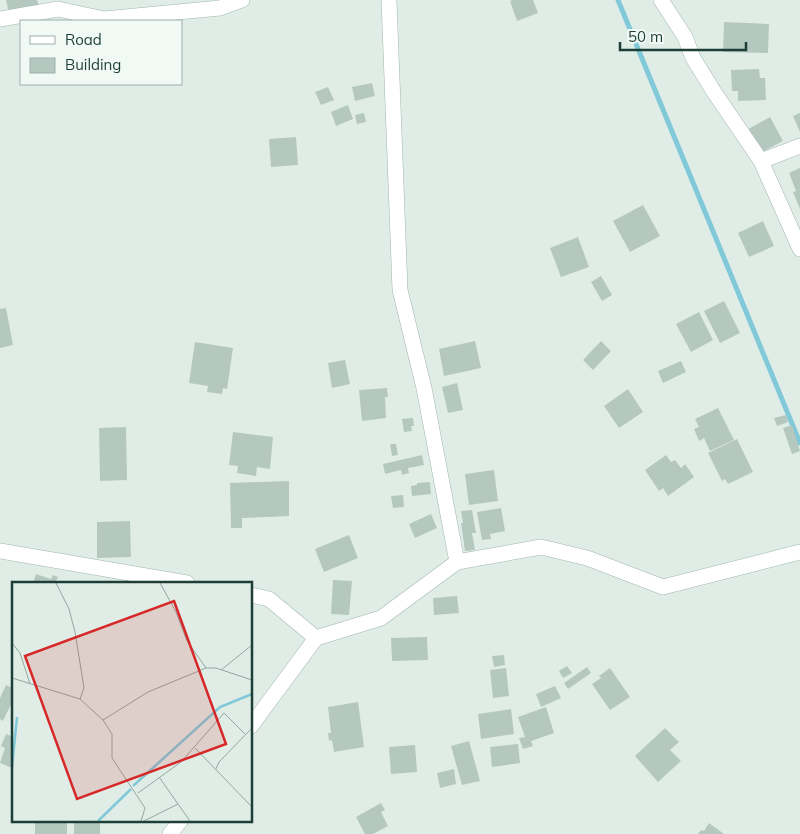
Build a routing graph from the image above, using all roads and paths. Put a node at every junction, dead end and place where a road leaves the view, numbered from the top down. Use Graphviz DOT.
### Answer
graph roads {
  1 [pos="242,0"];
  2 [pos="389,0"];
  3 [pos="661,0"];
  4 [pos="0,19"];
  5 [pos="800,146"];
  6 [pos="761,162"];
  7 [pos="800,249"];
  8 [pos="0,552"];
  9 [pos="800,552"];
  10 [pos="457,562"];
  11 [pos="181,582"];
  12 [pos="252,595"];
  13 [pos="316,638"];
  14 [pos="252,725"];
  15 [pos="179,822"];
  16 [pos="170,834"];
  1 -- 4 [label="street"];
  2 -- 10 [label="street"];
  3 -- 6 [label="street"];
  5 -- 6 [label="street"];
  6 -- 7 [label="street"];
  8 -- 11 [label="street"];
  9 -- 10 [label="street"];
  10 -- 13 [label="street"];
  12 -- 13 [label="street"];
  13 -- 14 [label="street"];
  15 -- 16 [label="street"];
}
